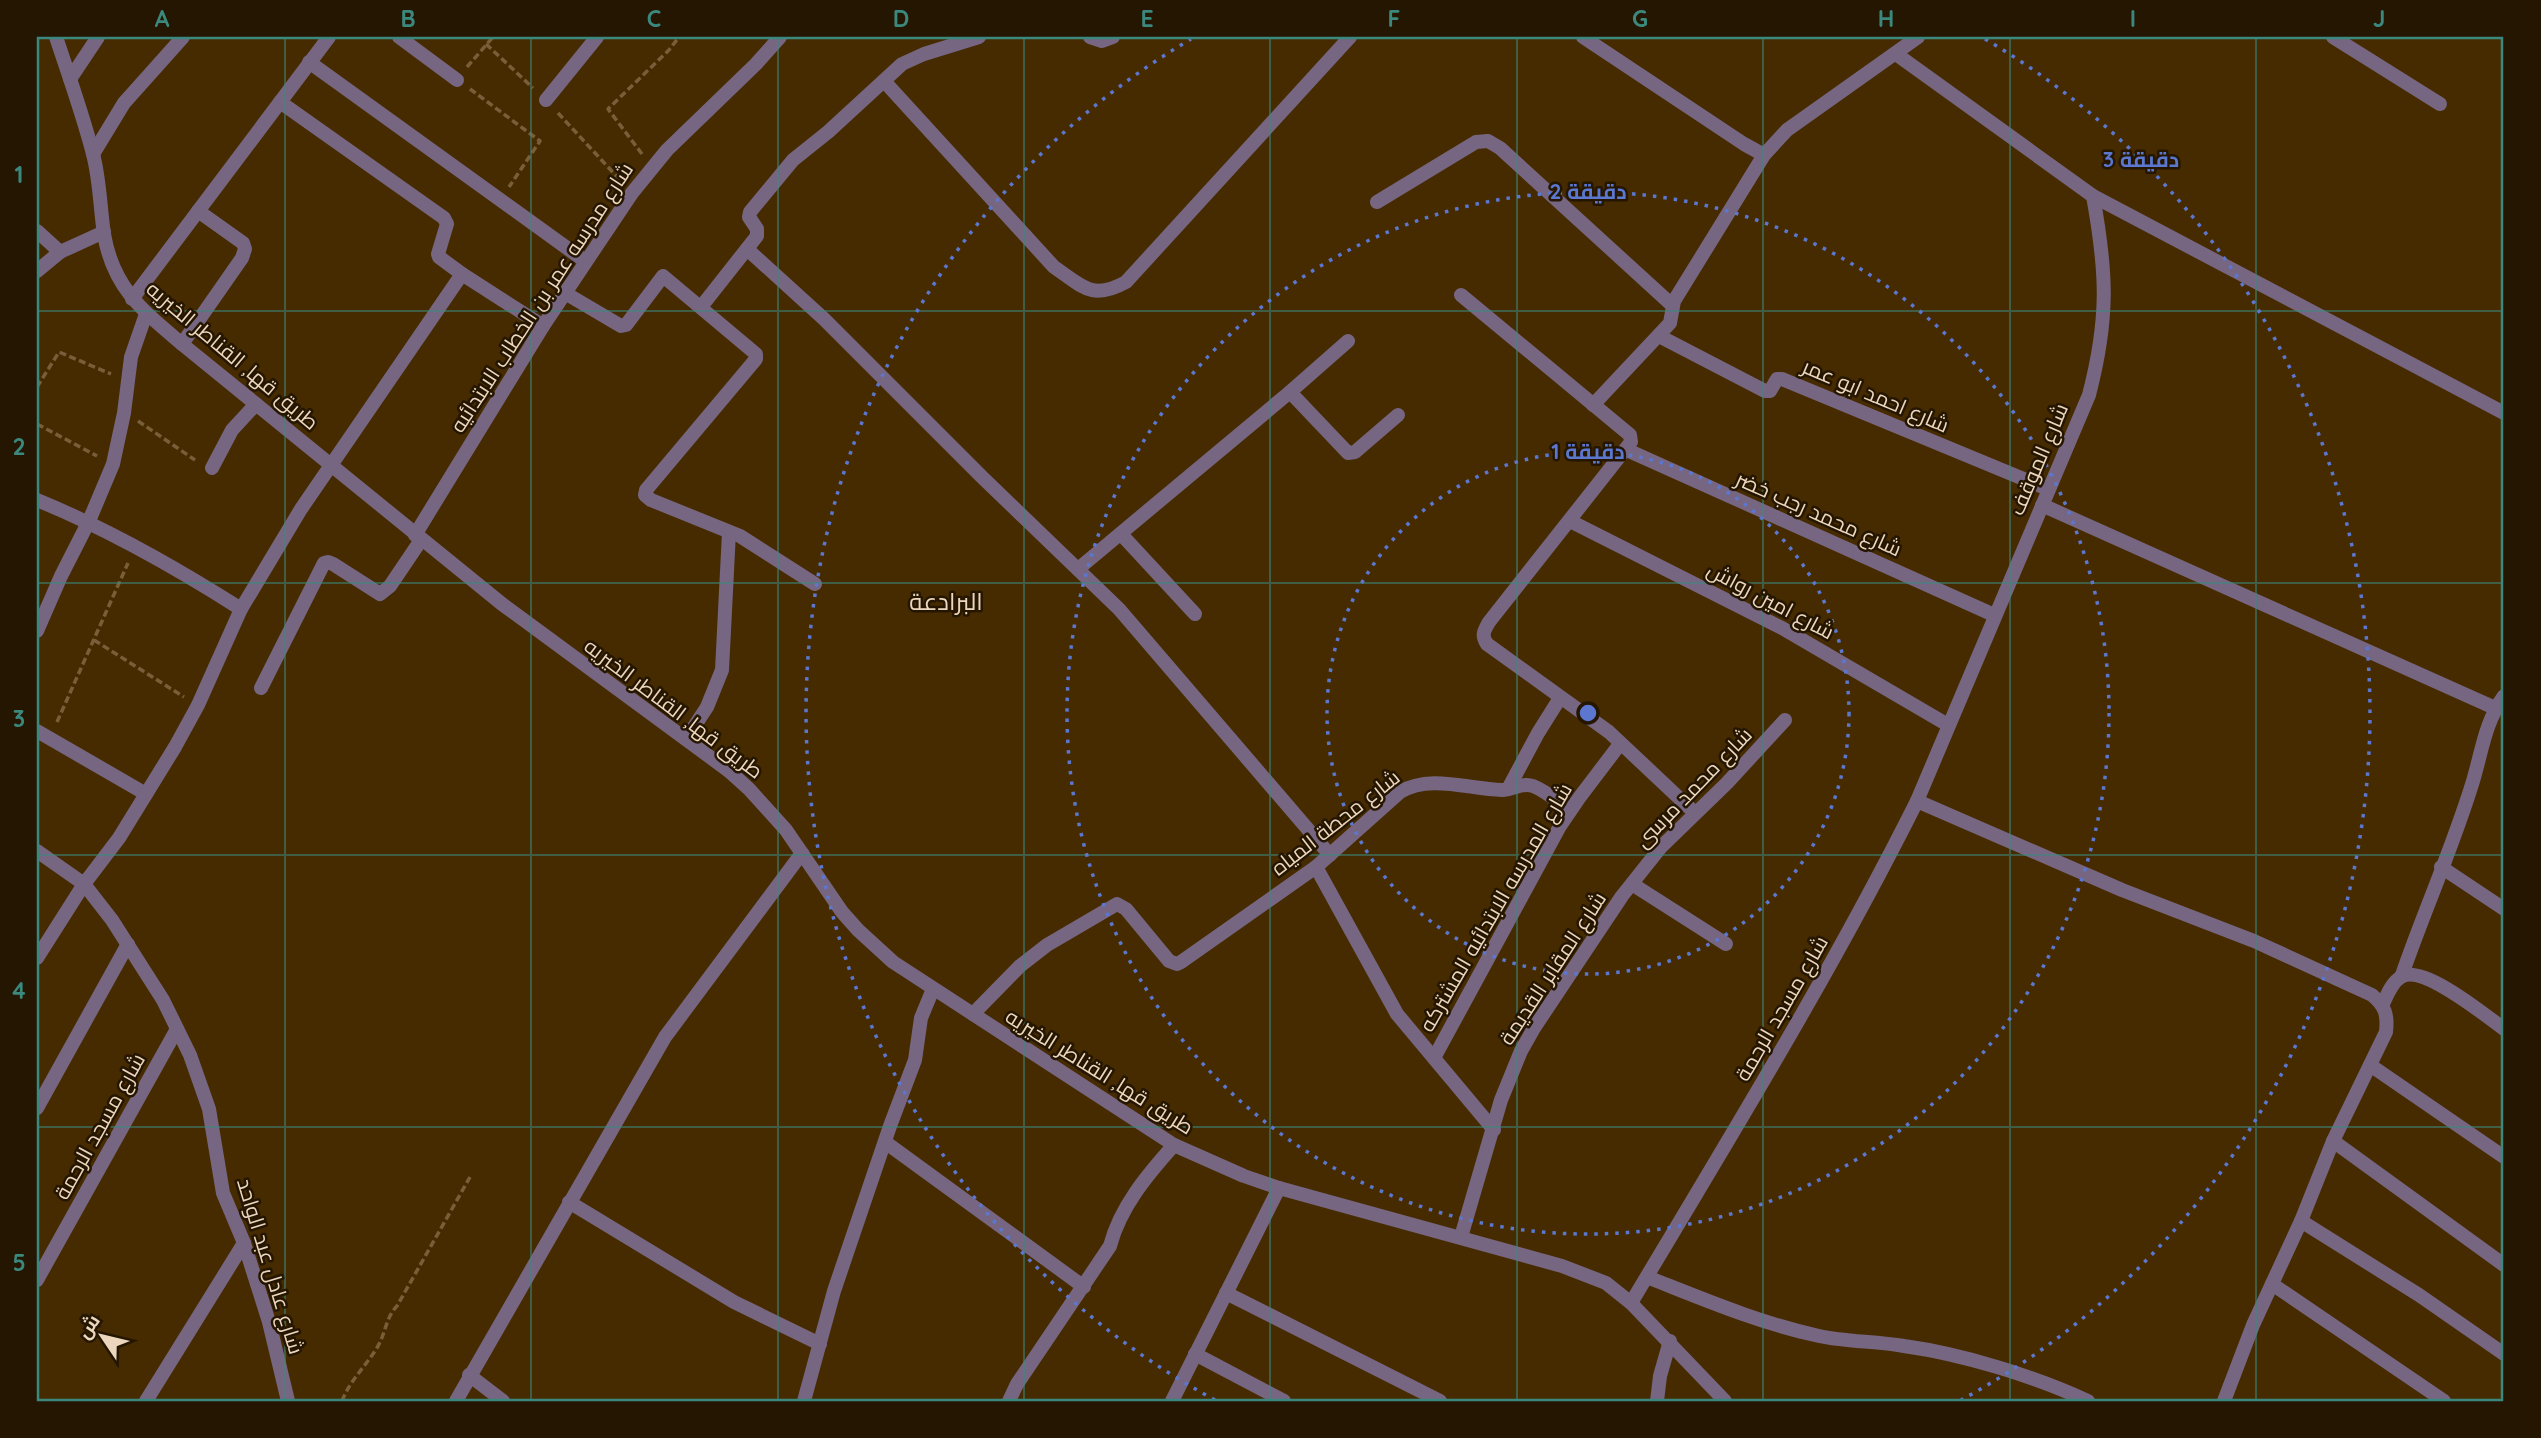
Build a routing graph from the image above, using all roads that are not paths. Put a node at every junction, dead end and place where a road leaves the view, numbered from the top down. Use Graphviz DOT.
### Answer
graph roads {
  1 [pos="56,37"];
  2 [pos="98,37"];
  3 [pos="183,37"];
  4 [pos="329,37"];
  5 [pos="399,37"];
  6 [pos="597,37"];
  7 [pos="779,37"];
  8 [pos="979,37"];
  9 [pos="1090,37"];
  10 [pos="1113,37"];
  11 [pos="1350,37"];
  12 [pos="1584,37"];
  13 [pos="1918,37"];
  14 [pos="2333,37"];
  15 [pos="1896,54"];
  16 [pos="309,62"];
  17 [pos="70,79"];
  18 [pos="457,80"];
  19 [pos="884,81"];
  20 [pos="546,100"];
  21 [pos="280,102"];
  22 [pos="2440,104"];
  23 [pos="93,154"];
  24 [pos="1763,155"];
  25 [pos="2093,196"];
  26 [pos="1377,202"];
  27 [pos="198,211"];
  28 [pos="37,231"];
  29 [pos="104,233"];
  30 [pos="747,249"];
  31 [pos="60,252"];
  32 [pos="585,261"];
  33 [pos="37,271"];
  34 [pos="462,274"];
  35 [pos="565,293"];
  36 [pos="1461,295"];
  37 [pos="132,299"];
  38 [pos="1672,304"];
  39 [pos="701,307"];
  40 [pos="146,314"];
  41 [pos="543,326"];
  42 [pos="1659,336"];
  43 [pos="1348,341"];
  44 [pos="182,344"];
  45 [pos="1290,392"];
  46 [pos="257,404"];
  47 [pos="1593,405"];
  48 [pos="2504,413"];
  49 [pos="1398,415"];
  50 [pos="1627,450"];
  51 [pos="331,465"];
  52 [pos="212,468"];
  53 [pos="2048,489"];
  54 [pos="37,500"];
  55 [pos="2042,505"];
  56 [pos="89,521"];
  57 [pos="1570,521"];
  58 [pos="729,531"];
  59 [pos="1121,534"];
  60 [pos="418,538"];
  61 [pos="1078,569"];
  62 [pos="815,584"];
  63 [pos="241,608"];
  64 [pos="1195,614"];
  65 [pos="1994,615"];
  66 [pos="37,631"];
  67 [pos="261,688"];
  68 [pos="2504,696"];
  69 [pos="1560,698"];
  70 [pos="2495,708"];
  71 [pos="1785,720"];
  72 [pos="1948,725"];
  73 [pos="43,736"];
  74 [pos="686,738"];
  75 [pos="1620,744"];
  76 [pos="1508,789"];
  77 [pos="146,794"];
  78 [pos="1917,801"];
  79 [pos="1570,810"];
  80 [pos="1695,813"];
  81 [pos="37,851"];
  82 [pos="802,853"];
  83 [pos="1330,855"];
  84 [pos="1316,867"];
  85 [pos="2441,867"];
  86 [pos="84,884"];
  87 [pos="1632,884"];
  88 [pos="2504,909"];
  89 [pos="128,944"];
  90 [pos="1726,944"];
  91 [pos="37,958"];
  92 [pos="2402,975"];
  93 [pos="933,989"];
  94 [pos="2383,1004"];
  95 [pos="972,1014"];
  96 [pos="177,1029"];
  97 [pos="2504,1029"];
  98 [pos="1434,1058"];
  99 [pos="2370,1065"];
  100 [pos="37,1108"];
  101 [pos="1494,1130"];
  102 [pos="2333,1141"];
  103 [pos="884,1142"];
  104 [pos="1174,1145"];
  105 [pos="2504,1157"];
  106 [pos="1279,1188"];
  107 [pos="569,1202"];
  108 [pos="2301,1221"];
  109 [pos="1461,1237"];
  110 [pos="244,1243"];
  111 [pos="2504,1265"];
  112 [pos="1647,1277"];
  113 [pos="37,1280"];
  114 [pos="2272,1284"];
  115 [pos="1084,1287"];
  116 [pos="1226,1293"];
  117 [pos="1631,1303"];
  118 [pos="1670,1341"];
  119 [pos="820,1344"];
  120 [pos="1195,1354"];
  121 [pos="2504,1354"];
  122 [pos="469,1376"];
  123 [pos="146,1401"];
  124 [pos="288,1401"];
  125 [pos="456,1401"];
  126 [pos="503,1401"];
  127 [pos="804,1401"];
  128 [pos="1009,1401"];
  129 [pos="1172,1401"];
  130 [pos="1284,1401"];
  131 [pos="1440,1401"];
  132 [pos="1657,1401"];
  133 [pos="1725,1401"];
  134 [pos="2088,1401"];
  135 [pos="2224,1401"];
  136 [pos="2444,1401"];
  1 -- 17 [label="street, طريق قها, القناطر الخيريه"];
  2 -- 17 [label="street"];
  3 -- 23 [label="street"];
  4 -- 16 [label="street"];
  5 -- 18 [label="street"];
  6 -- 20 [label="street"];
  7 -- 32 [label="street, شارع مدرسه عمر بن الخطاب الابتدائيه"];
  8 -- 19 [label="street"];
  9 -- 10 [label="street"];
  11 -- 19 [label="street"];
  12 -- 24 [label="street"];
  13 -- 15 [label="street"];
  14 -- 22 [label="street"];
  15 -- 24 [label="street"];
  15 -- 25 [label="street"];
  16 -- 21 [label="street"];
  16 -- 32 [label="street"];
  17 -- 23 [label="street, طريق قها, القناطر الخيريه"];
  19 -- 30 [label="street"];
  21 -- 27 [label="street"];
  21 -- 34 [label="street"];
  23 -- 29 [label="street, طريق قها, القناطر الخيريه"];
  24 -- 38 [label="street"];
  25 -- 48 [label="street"];
  25 -- 53 [label="street, شارع الموقف"];
  26 -- 38 [label="street"];
  27 -- 37 [label="street"];
  27 -- 44 [label="street"];
  28 -- 31 [label="street"];
  29 -- 31 [label="street"];
  29 -- 37 [label="street, طريق قها, القناطر الخيريه"];
  30 -- 39 [label="street"];
  30 -- 61 [label="street"];
  31 -- 33 [label="street"];
  32 -- 35 [label="street, شارع مدرسه عمر بن الخطاب الابتدائيه"];
  34 -- 41 [label="street"];
  34 -- 51 [label="street"];
  35 -- 39 [label="street"];
  35 -- 41 [label="street, شارع مدرسه عمر بن الخطاب الابتدائيه"];
  36 -- 47 [label="street"];
  37 -- 40 [label="street, طريق قها, القناطر الخيريه"];
  38 -- 42 [label="street"];
  39 -- 58 [label="street"];
  40 -- 44 [label="street, طريق قها, القناطر الخيريه"];
  40 -- 56 [label="street"];
  41 -- 60 [label="street, شارع مدرسه عمر بن الخطاب الابتدائيه"];
  42 -- 47 [label="street"];
  42 -- 53 [label="street, شارع احمد ابو عمر"];
  43 -- 45 [label="street"];
  44 -- 46 [label="street, طريق قها, القناطر الخيريه"];
  45 -- 49 [label="street"];
  45 -- 59 [label="street"];
  46 -- 51 [label="street, طريق قها, القناطر الخيريه"];
  46 -- 52 [label="street"];
  47 -- 50 [label="street"];
  50 -- 57 [label="street"];
  50 -- 65 [label="street, شارع محمد رجب خضر"];
  51 -- 60 [label="street, طريق قها, القناطر الخيريه"];
  51 -- 63 [label="street"];
  53 -- 55 [label="street, شارع الموقف"];
  54 -- 56 [label="street"];
  55 -- 65 [label="street, شارع الموقف"];
  55 -- 70 [label="street"];
  56 -- 63 [label="street"];
  56 -- 66 [label="street"];
  57 -- 69 [label="street"];
  57 -- 72 [label="street, شارع امين رواش"];
  58 -- 62 [label="street"];
  58 -- 74 [label="street"];
  59 -- 61 [label="street"];
  59 -- 64 [label="street"];
  60 -- 67 [label="street, شارع مدرسه عمر بن الخطاب الابتدائيه"];
  60 -- 74 [label="street, طريق قها, القناطر الخيريه"];
  61 -- 83 [label="street"];
  63 -- 77 [label="street"];
  65 -- 72 [label="street, شارع الموقف"];
  68 -- 70 [label="street"];
  69 -- 75 [label="street"];
  69 -- 76 [label="street"];
  70 -- 85 [label="street"];
  71 -- 80 [label="street, شارع محمد مرسى"];
  72 -- 78 [label="street, شارع مسجد الرحمة"];
  73 -- 77 [label="street"];
  74 -- 82 [label="street, طريق قها, القناطر الخيريه"];
  75 -- 79 [label="street, شارع المدرسه الابتدائيه المشتركه"];
  75 -- 80 [label="street"];
  76 -- 79 [label="street, شارع محطة المياه"];
  76 -- 83 [label="street, شارع محطة المياه"];
  77 -- 86 [label="street"];
  78 -- 94 [label="street"];
  78 -- 112 [label="street, شارع مسجد الرحمة"];
  79 -- 98 [label="street, شارع المدرسه الابتدائيه المشتركه"];
  80 -- 87 [label="street, شارع محمد مرسى"];
  81 -- 86 [label="street, شارع عادل عبد الواحد"];
  82 -- 93 [label="street, طريق قها, القناطر الخيريه"];
  82 -- 107 [label="street"];
  83 -- 84 [label="street, شارع محطة المياه"];
  84 -- 95 [label="street, شارع محطة المياه"];
  84 -- 98 [label="street"];
  85 -- 88 [label="street"];
  85 -- 92 [label="street"];
  86 -- 89 [label="street, شارع عادل عبد الواحد"];
  86 -- 91 [label="street"];
  87 -- 90 [label="street"];
  87 -- 101 [label="street, شارع المقابر القديمة"];
  89 -- 96 [label="street, شارع عادل عبد الواحد"];
  89 -- 100 [label="street"];
  92 -- 94 [label="street"];
  92 -- 97 [label="street"];
  93 -- 95 [label="street, طريق قها, القناطر الخيريه"];
  93 -- 103 [label="street"];
  94 -- 99 [label="street"];
  95 -- 104 [label="street, طريق قها, القناطر الخيريه"];
  96 -- 110 [label="street, شارع عادل عبد الواحد"];
  96 -- 113 [label="street, شارع مسجد الرحمة"];
  98 -- 101 [label="street"];
  99 -- 102 [label="street"];
  99 -- 105 [label="street"];
  101 -- 109 [label="street, شارع المقابر القديمة"];
  102 -- 108 [label="street"];
  102 -- 111 [label="street"];
  103 -- 115 [label="street"];
  103 -- 119 [label="street"];
  104 -- 106 [label="street, طريق قها, القناطر الخيريه"];
  104 -- 115 [label="street"];
  106 -- 109 [label="street, طريق قها, القناطر الخيريه"];
  106 -- 116 [label="street"];
  107 -- 119 [label="street"];
  107 -- 122 [label="street"];
  108 -- 114 [label="street"];
  108 -- 121 [label="street"];
  109 -- 117 [label="street, طريق قها, القناطر الخيريه"];
  110 -- 123 [label="street"];
  110 -- 124 [label="street, شارع عادل عبد الواحد"];
  112 -- 117 [label="street, شارع مسجد الرحمة"];
  112 -- 134 [label="street"];
  114 -- 135 [label="street"];
  114 -- 136 [label="street"];
  115 -- 128 [label="street"];
  116 -- 120 [label="street"];
  116 -- 131 [label="street"];
  117 -- 118 [label="street, طريق قها, القناطر الخيريه"];
  118 -- 132 [label="street"];
  118 -- 133 [label="street, طريق قها, القناطر الخيريه"];
  119 -- 127 [label="street"];
  120 -- 129 [label="street"];
  120 -- 130 [label="street"];
  122 -- 125 [label="street"];
  122 -- 126 [label="street"];
}
